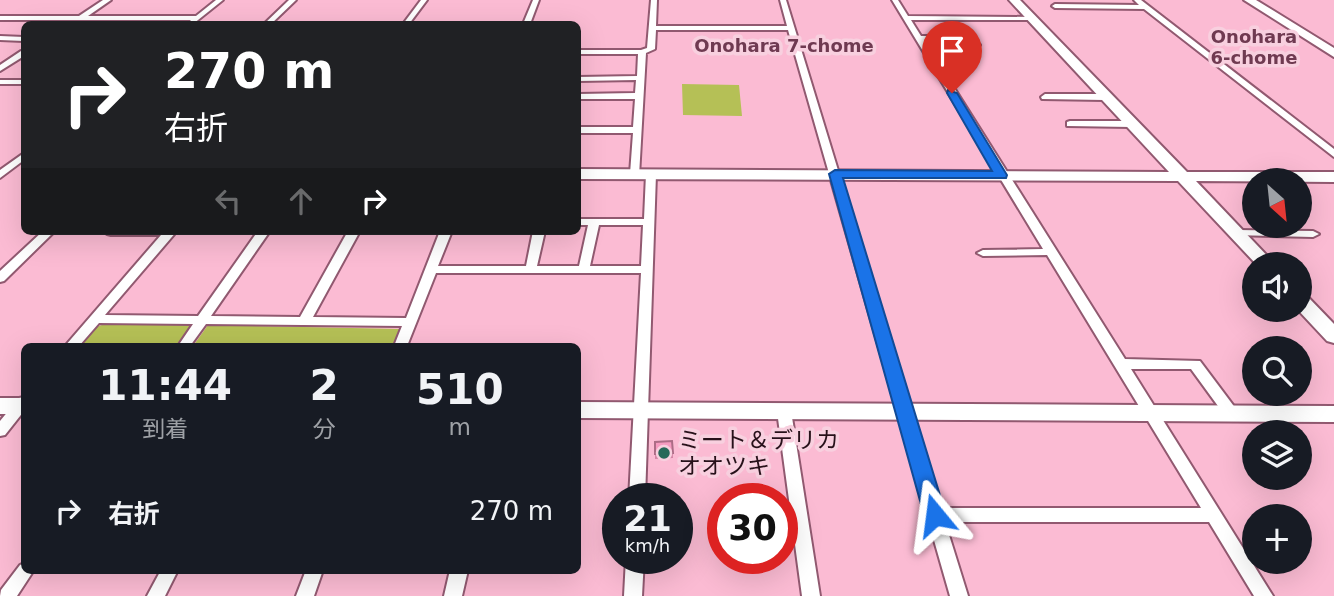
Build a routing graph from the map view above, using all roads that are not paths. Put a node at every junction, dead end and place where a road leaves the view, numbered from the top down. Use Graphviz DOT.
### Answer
graph roads {
  1 [pos="108,0"];
  2 [pos="220,0"];
  3 [pos="293,0"];
  4 [pos="424,0"];
  5 [pos="536,0"];
  6 [pos="654,0"];
  7 [pos="783,0"];
  8 [pos="895,0"];
  9 [pos="1014,0"];
  10 [pos="1137,0"];
  11 [pos="1249,0"];
  12 [pos="1055,6"];
  13 [pos="1145,7"];
  14 [pos="0,18"];
  15 [pos="16,18"];
  16 [pos="80,18"];
  17 [pos="197,18"];
  18 [pos="906,18"];
  19 [pos="1031,18"];
  20 [pos="75,21"];
  21 [pos="194,21"];
  22 [pos="271,21"];
  23 [pos="409,21"];
  24 [pos="527,21"];
  25 [pos="0,27"];
  26 [pos="652,28"];
  27 [pos="791,28"];
  28 [pos="0,38"];
  29 [pos="21,38"];
  30 [pos="918,38"];
  31 [pos="976,45"];
  32 [pos="0,46"];
  33 [pos="21,46"];
  34 [pos="581,51"];
  35 [pos="642,51"];
  36 [pos="1334,53"];
  37 [pos="21,55"];
  38 [pos="0,69"];
  39 [pos="639,78"];
  40 [pos="581,79"];
  41 [pos="0,82"];
  42 [pos="21,82"];
  43 [pos="581,96"];
  44 [pos="638,96"];
  45 [pos="1045,97"];
  46 [pos="1104,97"];
  47 [pos="1070,124"];
  48 [pos="1131,124"];
  49 [pos="581,130"];
  50 [pos="636,130"];
  51 [pos="1334,154"];
  52 [pos="21,158"];
  53 [pos="21,172"];
  54 [pos="1,173"];
  55 [pos="581,174"];
  56 [pos="643,174"];
  57 [pos="835,174"];
  58 [pos="1001,175"];
  59 [pos="1182,176"];
  60 [pos="1334,177"];
  61 [pos="581,222"];
  62 [pos="594,222"];
  63 [pos="649,222"];
  64 [pos="1237,233"];
  65 [pos="1314,234"];
  66 [pos="45,235"];
  67 [pos="167,235"];
  68 [pos="261,235"];
  69 [pos="352,235"];
  70 [pos="445,235"];
  71 [pos="537,235"];
  72 [pos="1049,252"];
  73 [pos="1255,252"];
  74 [pos="983,253"];
  75 [pos="432,269"];
  76 [pos="531,269"];
  77 [pos="584,269"];
  78 [pos="647,270"];
  79 [pos="0,278"];
  80 [pos="1312,313"];
  81 [pos="95,319"];
  82 [pos="203,319"];
  83 [pos="305,320"];
  84 [pos="411,322"];
  85 [pos="1334,336"];
  86 [pos="75,343"];
  87 [pos="186,343"];
  88 [pos="402,343"];
  89 [pos="1121,364"];
  90 [pos="18,405"];
  91 [pos="581,410"];
  92 [pos="642,410"];
  93 [pos="784,411"];
  94 [pos="904,411"];
  95 [pos="1152,413"];
  96 [pos="1231,413"];
  97 [pos="1334,414"];
  98 [pos="0,431"];
  99 [pos="639,483"];
  100 [pos="935,515"];
  101 [pos="1214,515"];
  102 [pos="23,574"];
  103 [pos="168,574"];
  104 [pos="313,574"];
  105 [pos="458,574"];
  106 [pos="634,574"];
  107 [pos="7,596"];
  108 [pos="156,596"];
  109 [pos="305,596"];
  110 [pos="453,596"];
  111 [pos="633,596"];
  112 [pos="811,596"];
  113 [pos="959,596"];
  114 [pos="1264,596"];
  1 -- 16 [label="street"];
  2 -- 17 [label="street"];
  3 -- 22 [label="street"];
  4 -- 23 [label="street"];
  5 -- 24 [label="street"];
  6 -- 26 [label="street"];
  7 -- 27 [label="street"];
  8 -- 18 [label="street"];
  9 -- 19 [label="street"];
  10 -- 13 [label="street"];
  11 -- 36 [label="street"];
  12 -- 13 [label="street"];
  13 -- 51 [label="street"];
  14 -- 15 [label="street"];
  15 -- 16 [label="street"];
  15 -- 25 [label="street"];
  16 -- 17 [label="street"];
  16 -- 20 [label="street"];
  17 -- 21 [label="street"];
  18 -- 19 [label="street"];
  18 -- 30 [label="street"];
  19 -- 46 [label="street"];
  26 -- 27 [label="street"];
  26 -- 35 [label="street"];
  27 -- 57 [label="street"];
  28 -- 29 [label="street"];
  30 -- 31 [label="street"];
  30 -- 58 [label="street"];
  32 -- 33 [label="street"];
  34 -- 35 [label="street"];
  35 -- 39 [label="street"];
  37 -- 38 [label="street"];
  39 -- 40 [label="street"];
  39 -- 44 [label="street"];
  41 -- 42 [label="street"];
  43 -- 44 [label="street"];
  44 -- 50 [label="street"];
  45 -- 46 [label="street"];
  46 -- 48 [label="street"];
  47 -- 48 [label="street"];
  48 -- 59 [label="street"];
  49 -- 50 [label="street"];
  50 -- 56 [label="street"];
  52 -- 54 [label="street"];
  53 -- 54 [label="street"];
  55 -- 56 [label="street"];
  56 -- 57 [label="street"];
  56 -- 63 [label="street"];
  57 -- 58 [label="street"];
  57 -- 94 [label="street"];
  58 -- 59 [label="street"];
  58 -- 72 [label="street"];
  59 -- 60 [label="street"];
  59 -- 64 [label="street"];
  61 -- 62 [label="street"];
  62 -- 63 [label="street"];
  62 -- 77 [label="street"];
  63 -- 78 [label="street"];
  64 -- 65 [label="street"];
  64 -- 73 [label="street"];
  66 -- 79 [label="street"];
  67 -- 81 [label="street"];
  68 -- 82 [label="street"];
  69 -- 83 [label="street"];
  70 -- 75 [label="street"];
  71 -- 76 [label="street"];
  72 -- 74 [label="street"];
  72 -- 89 [label="street"];
  75 -- 76 [label="street"];
  75 -- 84 [label="street"];
  76 -- 77 [label="street"];
  77 -- 78 [label="street"];
  78 -- 92 [label="street"];
  80 -- 85 [label="street"];
  81 -- 82 [label="street"];
  81 -- 86 [label="street"];
  82 -- 83 [label="street"];
  82 -- 87 [label="street"];
  83 -- 84 [label="street"];
  84 -- 88 [label="street"];
  89 -- 95 [label="street"];
  89 -- 96 [label="street"];
  90 -- 98 [label="street"];
  91 -- 92 [label="street"];
  92 -- 93 [label="street"];
  92 -- 99 [label="street"];
  93 -- 94 [label="street"];
  93 -- 112 [label="street"];
  94 -- 95 [label="street"];
  94 -- 100 [label="street"];
  95 -- 96 [label="street"];
  95 -- 101 [label="street"];
  96 -- 97 [label="street"];
  100 -- 101 [label="street"];
  100 -- 113 [label="street"];
  101 -- 114 [label="street"];
  102 -- 107 [label="street"];
  103 -- 108 [label="street"];
  104 -- 109 [label="street"];
  105 -- 110 [label="street"];
  106 -- 111 [label="street"];
}
